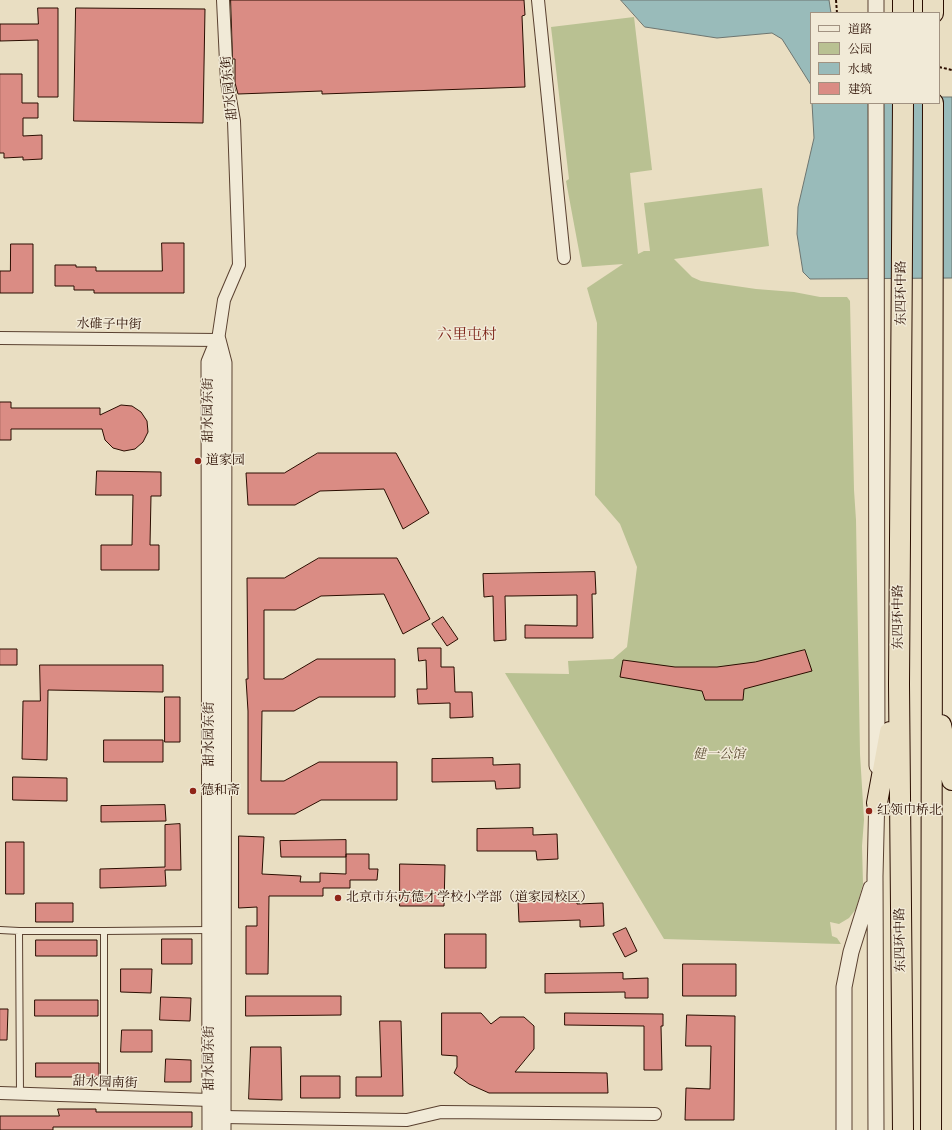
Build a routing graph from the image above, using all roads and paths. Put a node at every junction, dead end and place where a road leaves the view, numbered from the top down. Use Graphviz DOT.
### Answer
graph roads {
  1 [pos="222,0"];
  2 [pos="538,0"];
  3 [pos="836,0"];
  4 [pos="876,0"];
  5 [pos="903,0"];
  6 [pos="933,0"];
  7 [pos="837,12"];
  8 [pos="876,12"];
  9 [pos="903,12"];
  10 [pos="933,12"];
  11 [pos="940,67"];
  12 [pos="952,70"];
  13 [pos="876,104"];
  14 [pos="903,104"];
  15 [pos="933,104"];
  16 [pos="564,258"];
  17 [pos="0,338"];
  18 [pos="218,340"];
  19 [pos="932,683"];
  20 [pos="899,684"];
  21 [pos="952,780"];
  22 [pos="878,802"];
  23 [pos="875,876"];
  24 [pos="0,930"];
  25 [pos="210,930"];
  26 [pos="18,931"];
  27 [pos="104,931"];
  28 [pos="0,1093"];
  29 [pos="20,1094"];
  30 [pos="104,1097"];
  31 [pos="210,1100"];
  32 [pos="655,1114"];
  33 [pos="223,1123"];
  34 [pos="210,1130"];
  35 [pos="844,1130"];
  36 [pos="876,1130"];
  37 [pos="903,1130"];
  38 [pos="931,1130"];
  1 -- 18 [label="street, 甜水园东街"];
  2 -- 16 [label="street"];
  3 -- 7 [label="path"];
  4 -- 8 [label="street"];
  5 -- 9 [label="highway"];
  6 -- 10 [label="highway"];
  11 -- 12 [label="path"];
  13 -- 22 [label="street, 东四环中路"];
  14 -- 20 [label="highway, 东四环中路"];
  15 -- 19 [label="highway"];
  17 -- 18 [label="street, 水碓子中街"];
  18 -- 25 [label="street, 甜水园东街"];
  18 -- 33 [label="street, 甜水园东街"];
  19 -- 21 [label="highway"];
  19 -- 38 [label="highway"];
  20 -- 22 [label="highway"];
  20 -- 37 [label="highway, 东四环中路"];
  22 -- 23 [label="street, 东四环中路"];
  23 -- 35 [label="street"];
  23 -- 36 [label="street, 东四环中路"];
  24 -- 26 [label="lane"];
  25 -- 27 [label="lane"];
  25 -- 31 [label="street, 甜水园东街"];
  26 -- 27 [label="lane"];
  26 -- 29 [label="lane"];
  27 -- 30 [label="lane"];
  28 -- 29 [label="street, 甜水园南街"];
  29 -- 30 [label="street, 甜水园南街"];
  30 -- 31 [label="street, 甜水园南街"];
  31 -- 34 [label="street, 甜水园东街"];
  32 -- 33 [label="street"];
}
